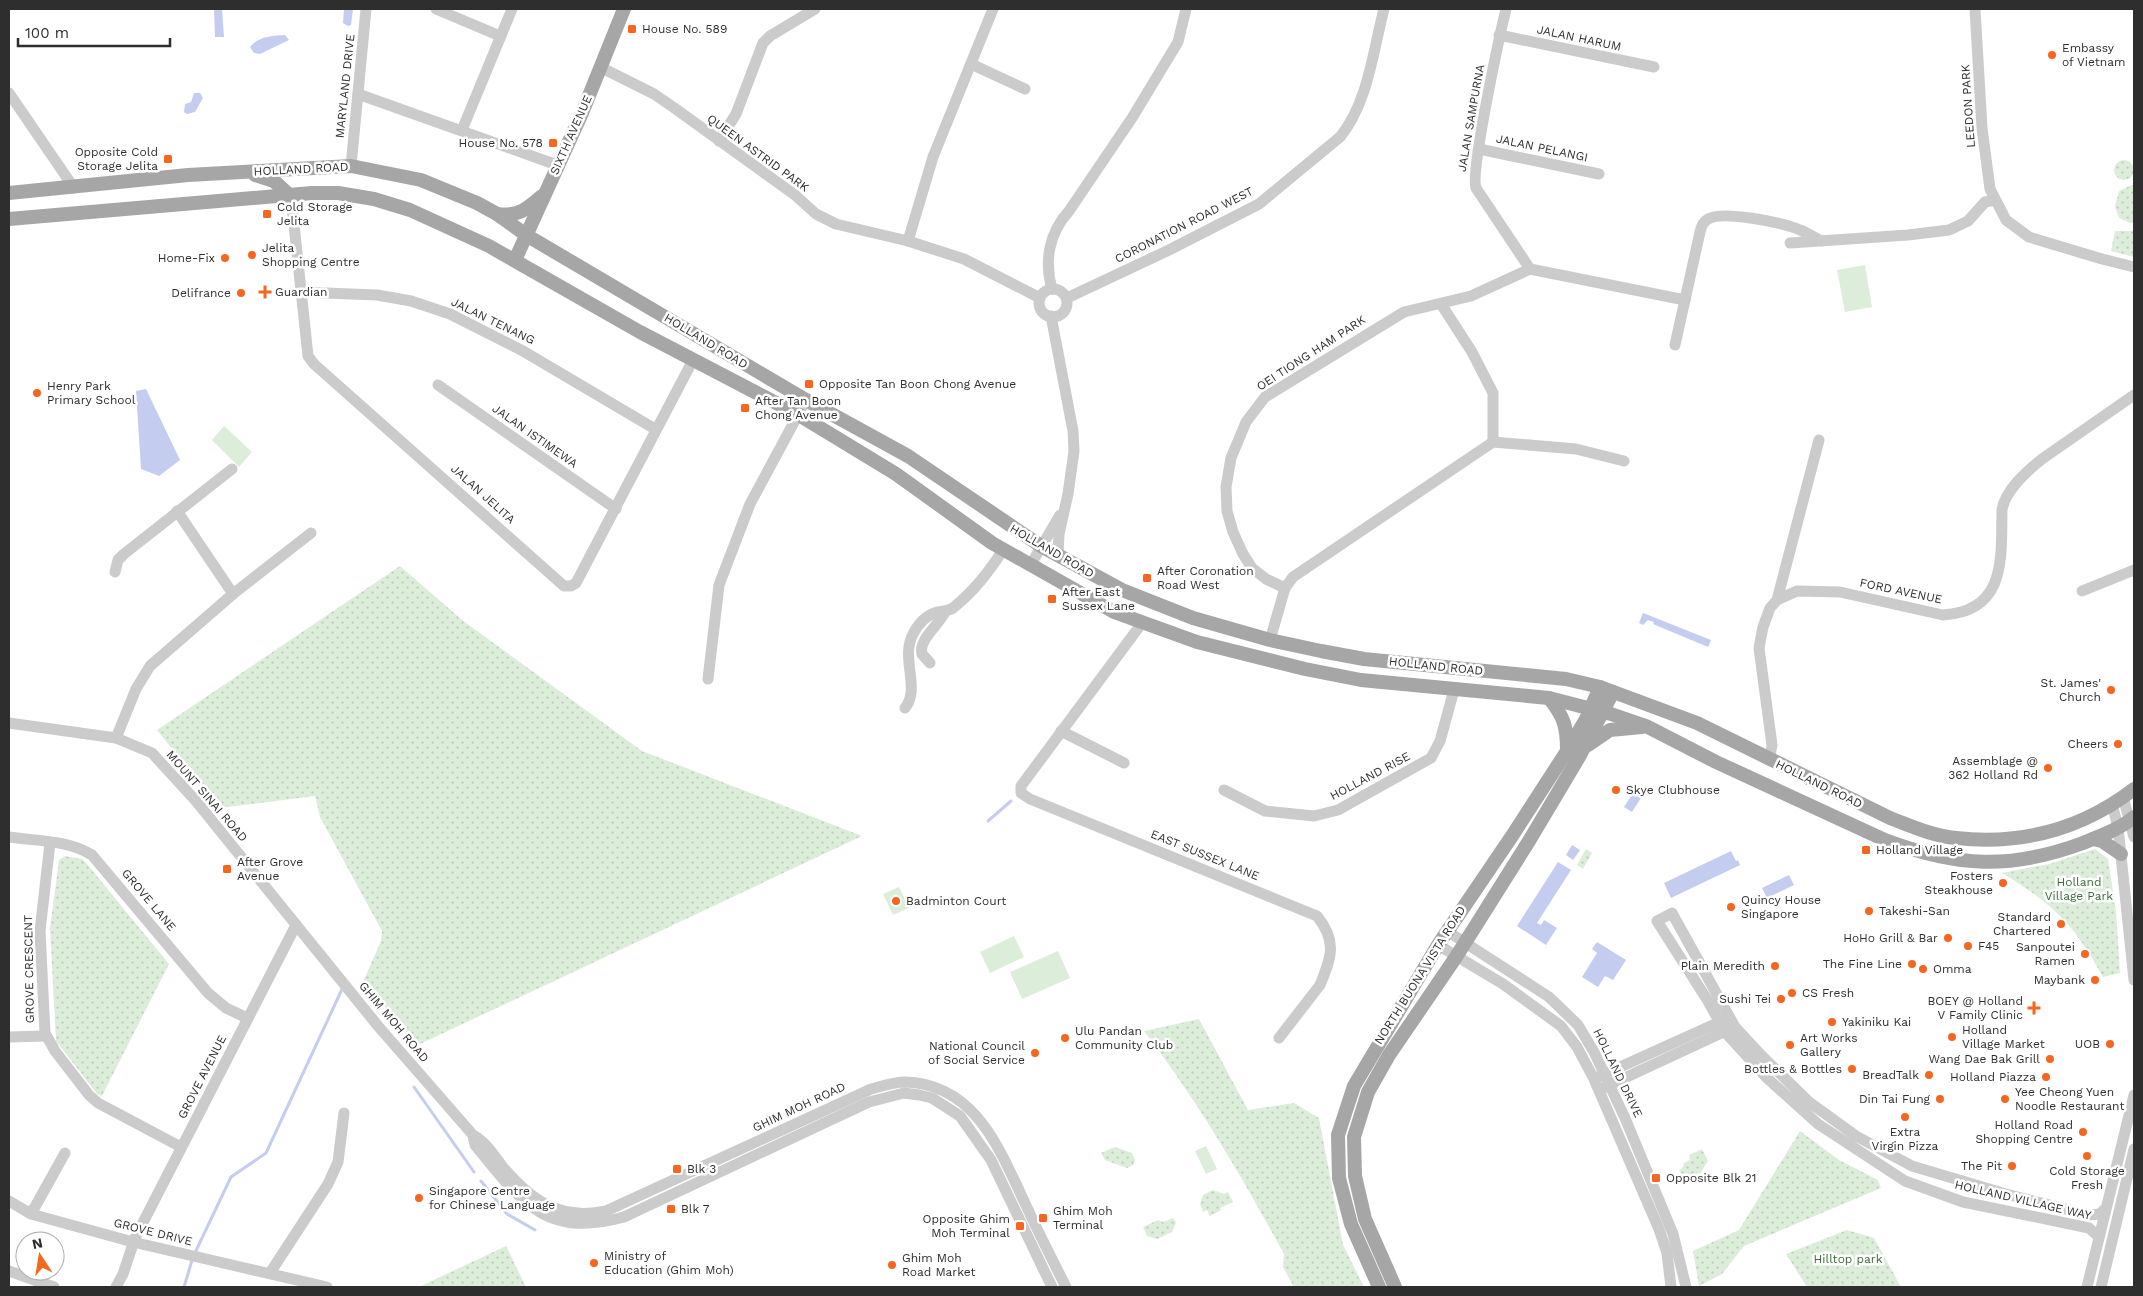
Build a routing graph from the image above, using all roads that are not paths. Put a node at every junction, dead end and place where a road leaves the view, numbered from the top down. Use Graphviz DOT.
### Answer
graph roads {
  1 [pos="366,9"];
  2 [pos="436,9"];
  3 [pos="512,9"];
  4 [pos="624,9"];
  5 [pos="815,9"];
  6 [pos="994,9"];
  7 [pos="1186,9"];
  8 [pos="1384,9"];
  9 [pos="1506,9"];
  10 [pos="1975,9"];
  11 [pos="1499,35"];
  12 [pos="500,36"];
  13 [pos="972,64"];
  14 [pos="600,67"];
  15 [pos="1654,67"];
  16 [pos="1025,89"];
  17 [pos="9,93"];
  18 [pos="358,94"];
  19 [pos="462,130"];
  20 [pos="719,141"];
  21 [pos="1479,149"];
  22 [pos="557,165"];
  23 [pos="351,166"];
  24 [pos="244,172"];
  25 [pos="1599,174"];
  26 [pos="74,188"];
  27 [pos="547,192"];
  28 [pos="9,193"];
  29 [pos="288,194"];
  30 [pos="1995,200"];
  31 [pos="496,214"];
  32 [pos="15,218"];
  33 [pos="526,235"];
  34 [pos="908,241"];
  35 [pos="1822,241"];
  36 [pos="1790,244"];
  37 [pos="515,260"];
  38 [pos="2134,267"];
  39 [pos="1530,269"];
  40 [pos="1052,289"];
  41 [pos="300,292"];
  42 [pos="1040,298"];
  43 [pos="1067,298"];
  44 [pos="1684,300"];
  45 [pos="1441,304"];
  46 [pos="1051,316"];
  47 [pos="1675,345"];
  48 [pos="693,360"];
  49 [pos="438,385"];
  50 [pos="2134,395"];
  51 [pos="806,400"];
  52 [pos="799,415"];
  53 [pos="656,429"];
  54 [pos="1819,440"];
  55 [pos="1493,442"];
  56 [pos="1624,461"];
  57 [pos="232,469"];
  58 [pos="616,509"];
  59 [pos="1064,510"];
  60 [pos="177,511"];
  61 [pos="311,533"];
  62 [pos="1041,546"];
  63 [pos="1003,550"];
  64 [pos="1058,555"];
  65 [pos="1030,566"];
  66 [pos="2134,570"];
  67 [pos="115,572"];
  68 [pos="1285,588"];
  69 [pos="2082,591"];
  70 [pos="233,594"];
  71 [pos="1777,600"];
  72 [pos="945,612"];
  73 [pos="1142,623"];
  74 [pos="1270,640"];
  75 [pos="930,663"];
  76 [pos="708,679"];
  77 [pos="1607,689"];
  78 [pos="1454,690"];
  79 [pos="1549,698"];
  80 [pos="905,708"];
  81 [pos="1597,710"];
  82 [pos="9,723"];
  83 [pos="1646,726"];
  84 [pos="1061,731"];
  85 [pos="116,738"];
  86 [pos="1585,746"];
  87 [pos="1566,751"];
  88 [pos="1769,760"];
  89 [pos="1124,763"];
  90 [pos="1224,790"];
  91 [pos="2123,797"];
  92 [pos="2132,819"];
  93 [pos="2118,827"];
  94 [pos="9,837"];
  95 [pos="2134,837"];
  96 [pos="2093,839"];
  97 [pos="50,843"];
  98 [pos="2121,854"];
  99 [pos="296,925"];
  100 [pos="1447,930"];
  101 [pos="1464,941"];
  102 [pos="1438,945"];
  103 [pos="1456,957"];
  104 [pos="2134,980"];
  105 [pos="247,1018"];
  106 [pos="1727,1025"];
  107 [pos="46,1036"];
  108 [pos="9,1037"];
  109 [pos="1278,1038"];
  110 [pos="1602,1082"];
  111 [pos="904,1088"];
  112 [pos="2133,1103"];
  113 [pos="344,1113"];
  114 [pos="181,1147"];
  115 [pos="2134,1149"];
  116 [pos="65,1153"];
  117 [pos="9,1201"];
  118 [pos="2105,1209"];
  119 [pos="31,1214"];
  120 [pos="2099,1237"];
  121 [pos="133,1242"];
  122 [pos="9,1271"];
  123 [pos="270,1273"];
  124 [pos="54,1287"];
  125 [pos="116,1287"];
  126 [pos="327,1287"];
  127 [pos="1052,1287"];
  128 [pos="1066,1287"];
  129 [pos="1379,1287"];
  130 [pos="1395,1287"];
  131 [pos="1671,1287"];
  132 [pos="1686,1287"];
  133 [pos="2087,1287"];
  134 [pos="2101,1287"];
  1 -- 18 [label="street, MARYLAND DRIVE"];
  2 -- 12 [label="street"];
  3 -- 12 [label="street"];
  4 -- 14 [label="main road, SIXTH AVENUE"];
  5 -- 20 [label="street"];
  6 -- 13 [label="street"];
  7 -- 40 [label="street"];
  8 -- 43 [label="street, CORONATION ROAD WEST"];
  9 -- 11 [label="street, JALAN SAMPURNA"];
  10 -- 30 [label="street, LEEDON PARK"];
  11 -- 15 [label="street, JALAN HARUM"];
  11 -- 21 [label="street, JALAN SAMPURNA"];
  12 -- 19 [label="street"];
  13 -- 16 [label="street"];
  13 -- 34 [label="street"];
  14 -- 20 [label="street, QUEEN ASTRID PARK"];
  14 -- 22 [label="main road, SIXTH AVENUE"];
  17 -- 26 [label="street"];
  18 -- 19 [label="street"];
  18 -- 23 [label="street, MARYLAND DRIVE"];
  19 -- 22 [label="street"];
  20 -- 34 [label="street, QUEEN ASTRID PARK"];
  21 -- 25 [label="street, JALAN PELANGI"];
  21 -- 39 [label="street, JALAN SAMPURNA"];
  22 -- 27 [label="main road, SIXTH AVENUE"];
  23 -- 24 [label="main road, HOLLAND ROAD"];
  23 -- 31 [label="main road, HOLLAND ROAD"];
  24 -- 26 [label="main road, HOLLAND ROAD"];
  24 -- 29 [label="main road"];
  26 -- 28 [label="main road, HOLLAND ROAD"];
  27 -- 31 [label="main road"];
  27 -- 33 [label="main road, SIXTH AVENUE"];
  29 -- 32 [label="main road, HOLLAND ROAD"];
  29 -- 37 [label="main road, HOLLAND ROAD"];
  29 -- 41 [label="street, JALAN JELITA"];
  30 -- 35 [label="street"];
  30 -- 38 [label="street, LEEDON PARK"];
  31 -- 33 [label="main road, HOLLAND ROAD"];
  33 -- 37 [label="main road, SIXTH AVENUE"];
  33 -- 51 [label="main road, HOLLAND ROAD"];
  34 -- 42 [label="street, QUEEN ASTRID PARK"];
  35 -- 36 [label="street"];
  35 -- 44 [label="street"];
  37 -- 48 [label="main road, HOLLAND ROAD"];
  39 -- 44 [label="street"];
  39 -- 45 [label="street, OEI TIONG HAM PARK"];
  40 -- 42 [label="street"];
  40 -- 43 [label="street"];
  41 -- 53 [label="street, JALAN TENANG"];
  41 -- 58 [label="street, JALAN JELITA"];
  42 -- 46 [label="street"];
  43 -- 46 [label="street"];
  44 -- 47 [label="street"];
  45 -- 55 [label="street"];
  45 -- 68 [label="street, OEI TIONG HAM PARK"];
  46 -- 59 [label="street"];
  48 -- 52 [label="main road, HOLLAND ROAD"];
  48 -- 53 [label="street, JALAN JELITA"];
  49 -- 58 [label="street, JALAN ISTIMEWA"];
  50 -- 71 [label="street, FORD AVENUE"];
  51 -- 52 [label="street"];
  51 -- 62 [label="main road, HOLLAND ROAD"];
  52 -- 63 [label="main road, HOLLAND ROAD"];
  52 -- 76 [label="street"];
  53 -- 58 [label="street, JALAN JELITA"];
  54 -- 71 [label="street"];
  55 -- 56 [label="street"];
  55 -- 68 [label="street"];
  57 -- 60 [label="street"];
  59 -- 62 [label="street"];
  59 -- 64 [label="street"];
  60 -- 67 [label="street"];
  60 -- 70 [label="street"];
  61 -- 70 [label="street"];
  62 -- 64 [label="main road, HOLLAND ROAD"];
  62 -- 65 [label="street"];
  63 -- 65 [label="main road, HOLLAND ROAD"];
  63 -- 72 [label="street"];
  64 -- 74 [label="main road, HOLLAND ROAD"];
  65 -- 73 [label="main road, HOLLAND ROAD"];
  66 -- 69 [label="street"];
  68 -- 74 [label="street"];
  70 -- 85 [label="street"];
  71 -- 88 [label="street"];
  72 -- 75 [label="street"];
  72 -- 80 [label="street"];
  73 -- 78 [label="main road, HOLLAND ROAD"];
  73 -- 84 [label="street, EAST SUSSEX LANE"];
  74 -- 77 [label="main road, HOLLAND ROAD"];
  77 -- 81 [label="main road, NORTH BUONA VISTA ROAD"];
  77 -- 88 [label="main road, HOLLAND ROAD"];
  78 -- 79 [label="main road, HOLLAND ROAD"];
  78 -- 90 [label="street, HOLLAND RISE"];
  79 -- 81 [label="main road, HOLLAND ROAD"];
  79 -- 87 [label="main road"];
  81 -- 83 [label="main road, HOLLAND ROAD"];
  81 -- 86 [label="main road, NORTH BUONA VISTA ROAD"];
  81 -- 87 [label="main road, NORTH BUONA VISTA ROAD"];
  82 -- 85 [label="street, MOUNT SINAI ROAD"];
  83 -- 86 [label="main road"];
  83 -- 96 [label="main road, HOLLAND ROAD"];
  84 -- 89 [label="street"];
  84 -- 109 [label="street, EAST SUSSEX LANE"];
  85 -- 99 [label="street, MOUNT SINAI ROAD"];
  86 -- 101 [label="main road, NORTH BUONA VISTA ROAD"];
  87 -- 100 [label="main road, NORTH BUONA VISTA ROAD"];
  88 -- 91 [label="main road, HOLLAND ROAD"];
  91 -- 92 [label="street"];
  91 -- 93 [label="street"];
  92 -- 93 [label="main road, HOLLAND ROAD"];
  92 -- 95 [label="street"];
  93 -- 96 [label="main road, HOLLAND ROAD"];
  93 -- 98 [label="street"];
  94 -- 97 [label="street, GROVE LANE"];
  96 -- 98 [label="main road"];
  97 -- 105 [label="street, GROVE LANE"];
  97 -- 107 [label="street, GROVE CRESCENT"];
  98 -- 104 [label="street"];
  99 -- 105 [label="street, GROVE AVENUE"];
  99 -- 111 [label="street, GHIM MOH ROAD"];
  100 -- 101 [label="street, HOLLAND DRIVE"];
  100 -- 102 [label="main road, NORTH BUONA VISTA ROAD"];
  101 -- 103 [label="main road, NORTH BUONA VISTA ROAD"];
  101 -- 110 [label="street, HOLLAND DRIVE"];
  102 -- 103 [label="street, HOLLAND DRIVE"];
  102 -- 129 [label="main road, NORTH BUONA VISTA ROAD"];
  103 -- 110 [label="street, HOLLAND DRIVE"];
  103 -- 130 [label="main road, NORTH BUONA VISTA ROAD"];
  105 -- 114 [label="street, GROVE AVENUE"];
  106 -- 106 [label="street, HOLLAND VILLAGE WAY"];
  106 -- 110 [label="street"];
  106 -- 118 [label="street, HOLLAND VILLAGE WAY"];
  106 -- 120 [label="street, HOLLAND VILLAGE WAY"];
  107 -- 108 [label="street"];
  107 -- 114 [label="street, GROVE CRESCENT"];
  110 -- 131 [label="street, HOLLAND DRIVE"];
  110 -- 132 [label="street, HOLLAND DRIVE"];
  111 -- 127 [label="street, GHIM MOH ROAD"];
  111 -- 128 [label="street, GHIM MOH ROAD"];
  112 -- 118 [label="street"];
  113 -- 123 [label="street"];
  114 -- 121 [label="street, GROVE AVENUE"];
  115 -- 134 [label="street"];
  116 -- 119 [label="street"];
  117 -- 119 [label="street, GROVE DRIVE"];
  118 -- 120 [label="street"];
  119 -- 121 [label="street, GROVE DRIVE"];
  120 -- 133 [label="street"];
  121 -- 123 [label="street, GROVE DRIVE"];
  121 -- 125 [label="street, GROVE AVENUE"];
  122 -- 124 [label="street"];
  123 -- 126 [label="street, GROVE DRIVE"];
}
